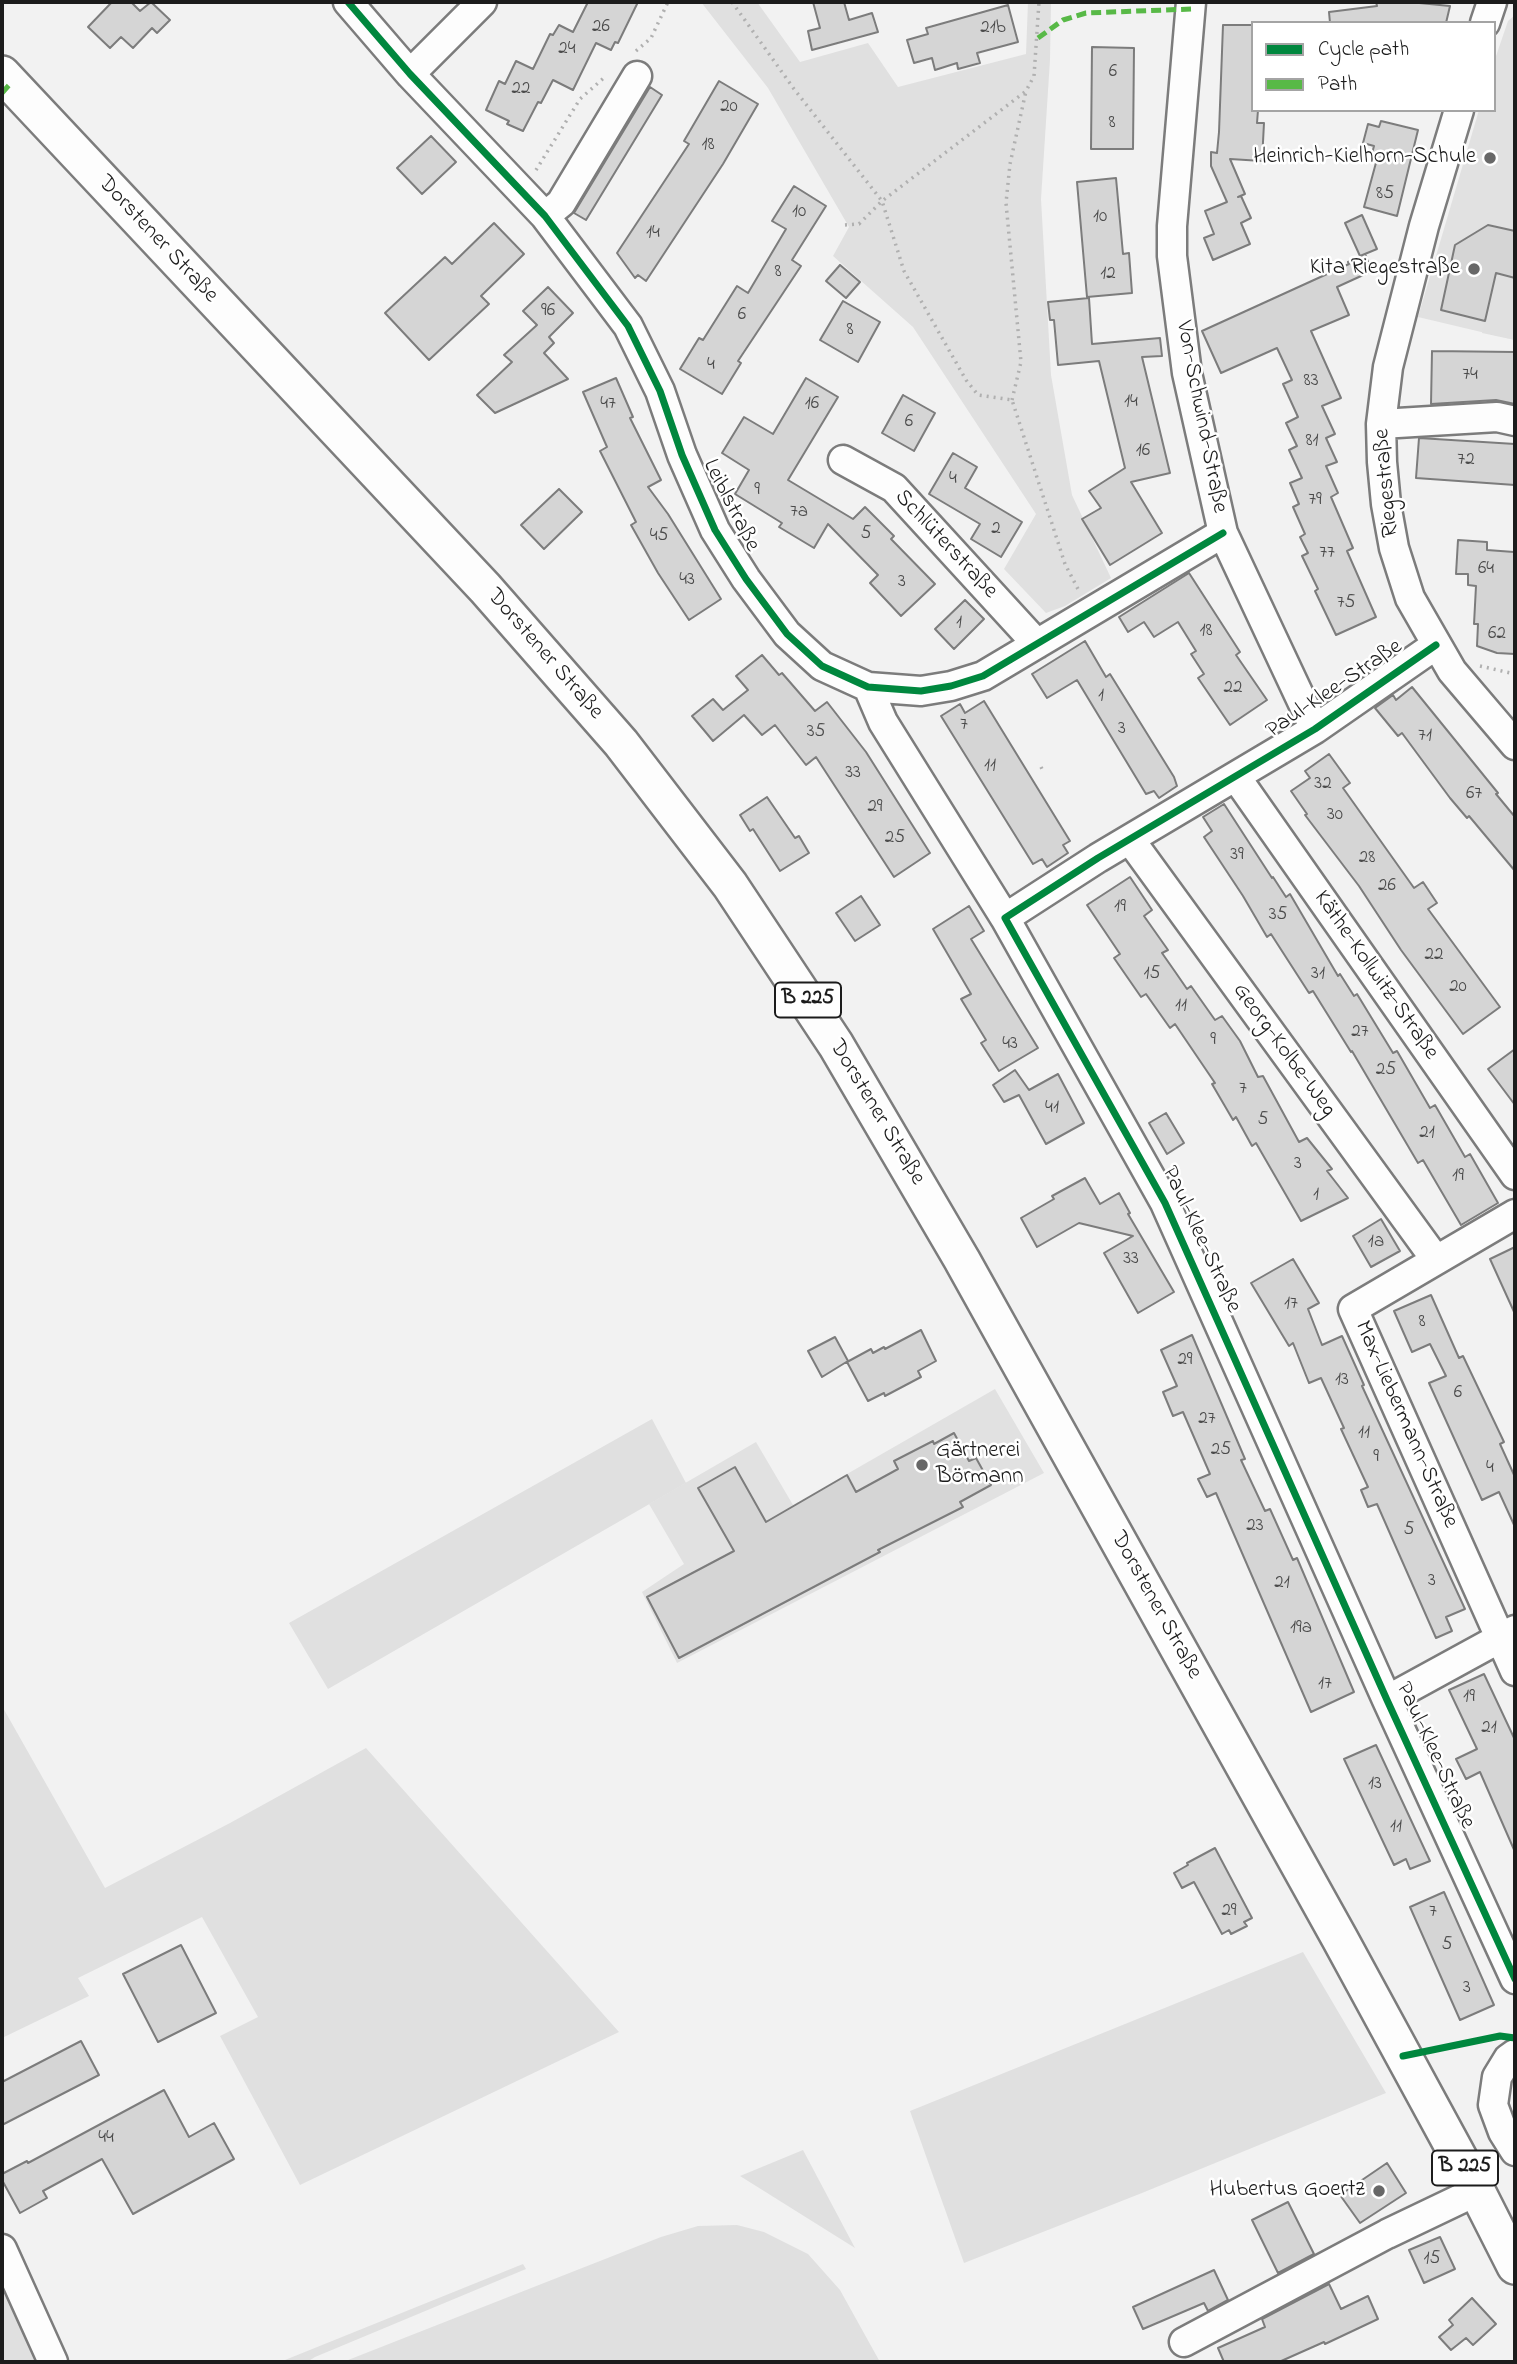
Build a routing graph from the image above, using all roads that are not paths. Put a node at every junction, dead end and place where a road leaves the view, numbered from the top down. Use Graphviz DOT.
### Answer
graph roads {
  1 [pos="348,2"];
  2 [pos="482,2"];
  3 [pos="1191,2"];
  4 [pos="1492,2"];
  5 [pos="1486,21"];
  6 [pos="626,68"];
  7 [pos="2,74"];
  8 [pos="410,74"];
  9 [pos="1458,112"];
  10 [pos="545,216"];
  11 [pos="1515,421"];
  12 [pos="1381,424"];
  13 [pos="843,460"];
  14 [pos="1223,533"];
  15 [pos="1037,644"];
  16 [pos="1436,645"];
  17 [pos="868,687"];
  18 [pos="1315,729"];
  19 [pos="1515,745"];
  20 [pos="1236,777"];
  21 [pos="1131,841"];
  22 [pos="1005,918"];
  23 [pos="1515,1175"];
  24 [pos="1515,1214"];
  25 [pos="1436,1261"];
  26 [pos="1508,1633"];
  27 [pos="1515,1671"];
  28 [pos="1387,1700"];
  29 [pos="1515,1979"];
  30 [pos="1515,2054"];
  31 [pos="1515,2151"];
  32 [pos="1477,2190"];
  33 [pos="2,2249"];
  34 [pos="1515,2266"];
  35 [pos="1184,2342"];
  36 [pos="53,2362"];
  1 -- 8 [label="street, Leiblstraße"];
  2 -- 8 [label="street"];
  3 -- 14 [label="street, Von-Schwind-Straße"];
  4 -- 5 [label="street"];
  6 -- 10 [label="street"];
  7 -- 32 [label="main road, Dorstener Straße / B 225"];
  8 -- 10 [label="street, Leiblstraße"];
  9 -- 12 [label="street, Riegestraße"];
  10 -- 17 [label="street, Leiblstraße"];
  11 -- 12 [label="street"];
  12 -- 16 [label="street, Riegestraße"];
  13 -- 15 [label="street, Schlüterstraße"];
  14 -- 15 [label="street, Leiblstraße"];
  14 -- 18 [label="street, Von-Schwind-Straße"];
  15 -- 17 [label="street, Leiblstraße"];
  16 -- 18 [label="street, Paul-Klee-Straße"];
  16 -- 19 [label="street, Riegestraße"];
  17 -- 22 [label="street"];
  18 -- 20 [label="street, Paul-Klee-Straße"];
  20 -- 21 [label="street, Paul-Klee-Straße"];
  20 -- 23 [label="street, Käthe-Kollwitz-Straße"];
  21 -- 22 [label="street, Paul-Klee-Straße"];
  21 -- 25 [label="street, Georg-Kolbe-Weg"];
  22 -- 28 [label="street, Paul-Klee-Straße"];
  24 -- 25 [label="street, Max-Liebermann-Straße"];
  25 -- 26 [label="street, Max-Liebermann-Straße"];
  26 -- 27 [label="street"];
  26 -- 28 [label="street"];
  28 -- 29 [label="street, Paul-Klee-Straße"];
  30 -- 31 [label="street"];
  32 -- 34 [label="main road, Dorstener Straße / B 225"];
  32 -- 35 [label="street"];
  33 -- 36 [label="street"];
}
